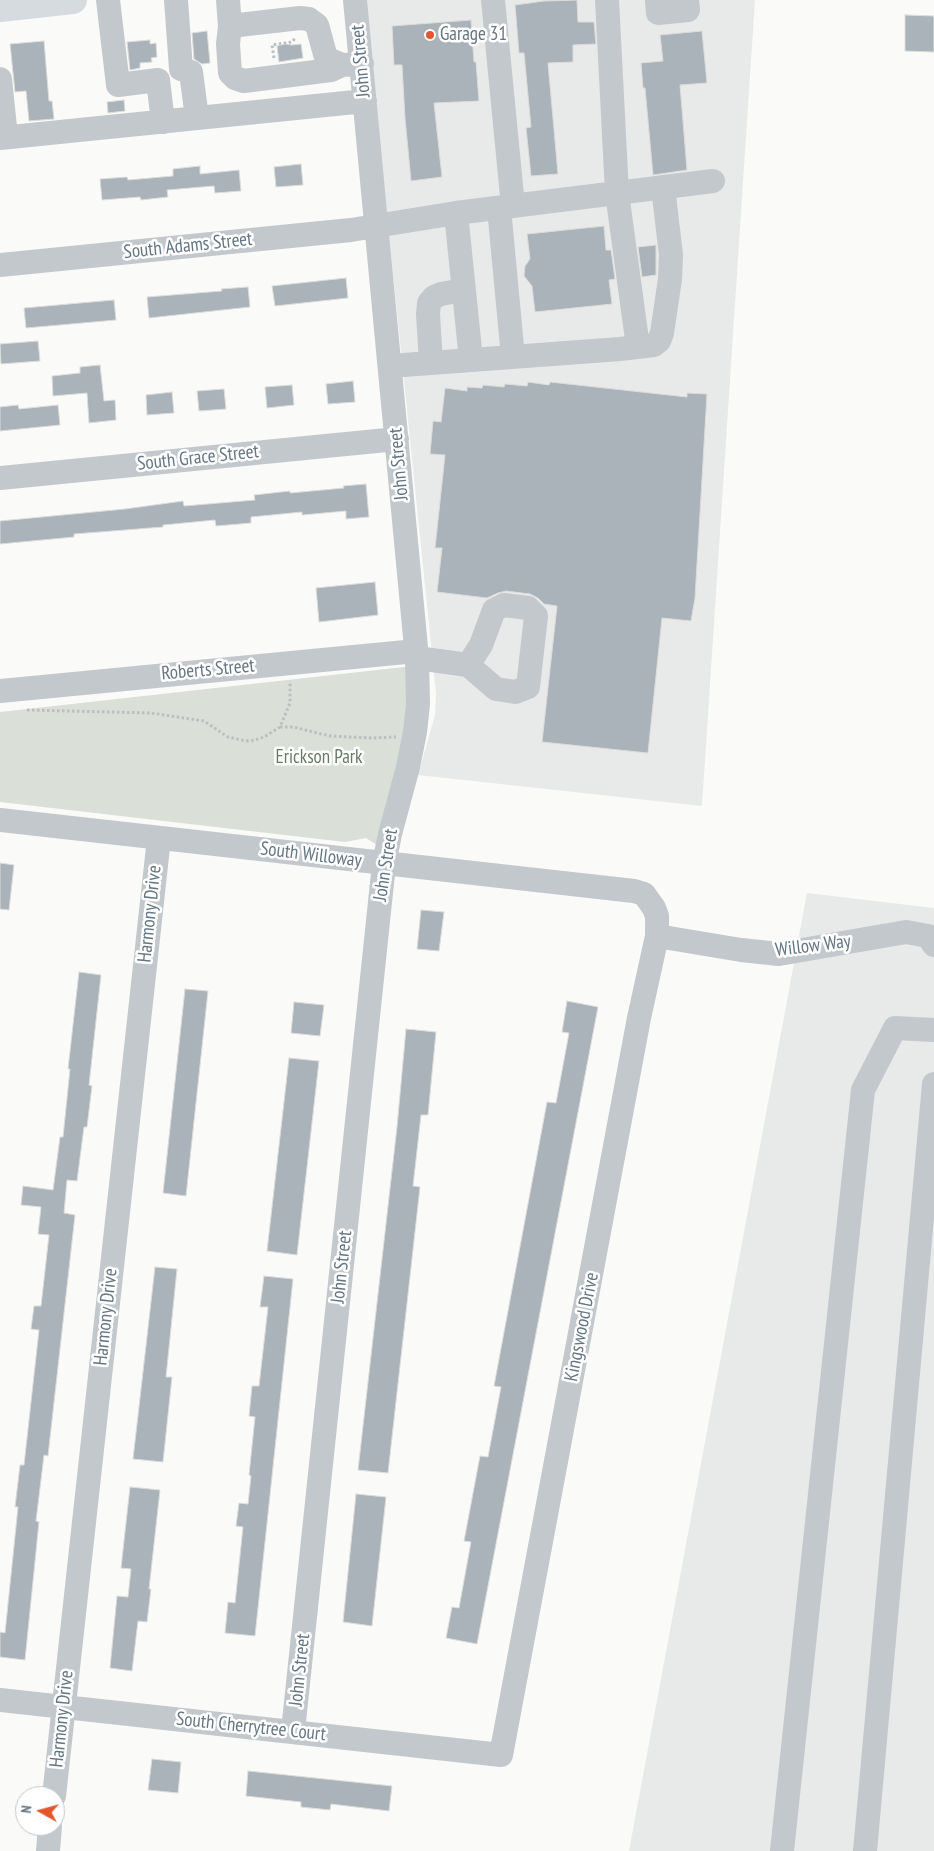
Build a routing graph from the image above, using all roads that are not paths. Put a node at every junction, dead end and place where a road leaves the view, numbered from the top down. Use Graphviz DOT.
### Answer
graph roads {
  1 [pos="73,0"];
  2 [pos="108,0"];
  3 [pos="176,0"];
  4 [pos="228,0"];
  5 [pos="356,0"];
  6 [pos="493,0"];
  7 [pos="607,0"];
  8 [pos="657,0"];
  9 [pos="687,0"];
  10 [pos="17,4"];
  11 [pos="230,26"];
  12 [pos="352,64"];
  13 [pos="0,79"];
  14 [pos="365,101"];
  15 [pos="197,118"];
  16 [pos="163,122"];
  17 [pos="3,137"];
  18 [pos="713,181"];
  19 [pos="663,187"];
  20 [pos="617,193"];
  21 [pos="506,207"];
  22 [pos="456,213"];
  23 [pos="376,225"];
  24 [pos="0,264"];
  25 [pos="463,290"];
  26 [pos="638,347"];
  27 [pos="513,357"];
  28 [pos="471,360"];
  29 [pos="431,362"];
  30 [pos="390,366"];
  31 [pos="397,439"];
  32 [pos="0,478"];
  33 [pos="417,655"];
  34 [pos="468,664"];
  35 [pos="0,691"];
  36 [pos="0,820"];
  37 [pos="159,838"];
  38 [pos="384,864"];
  39 [pos="649,900"];
  40 [pos="656,936"];
  41 [pos="934,945"];
  42 [pos="934,1030"];
  43 [pos="934,1084"];
  44 [pos="0,1700"];
  45 [pos="64,1707"];
  46 [pos="294,1731"];
  47 [pos="502,1755"];
  48 [pos="55,1786"];
  49 [pos="49,1836"];
  50 [pos="48,1851"];
  51 [pos="782,1851"];
  52 [pos="865,1851"];
  1 -- 10 [label="main road"];
  2 -- 16 [label="street"];
  3 -- 15 [label="street"];
  4 -- 11 [label="street"];
  5 -- 12 [label="street, John Street"];
  6 -- 21 [label="street"];
  7 -- 20 [label="street"];
  8 -- 9 [label="street"];
  11 -- 12 [label="street"];
  11 -- 12 [label="street"];
  12 -- 14 [label="street, John Street"];
  13 -- 17 [label="street"];
  14 -- 15 [label="street"];
  14 -- 23 [label="street, John Street"];
  15 -- 16 [label="street"];
  16 -- 17 [label="street"];
  18 -- 19 [label="street, South Adams Street"];
  19 -- 20 [label="street, South Adams Street"];
  19 -- 26 [label="street"];
  20 -- 21 [label="street, South Adams Street"];
  20 -- 26 [label="street"];
  21 -- 22 [label="street, South Adams Street"];
  21 -- 27 [label="street"];
  22 -- 23 [label="street, South Adams Street"];
  22 -- 25 [label="street"];
  23 -- 24 [label="street, South Adams Street"];
  23 -- 30 [label="street, John Street"];
  25 -- 28 [label="street"];
  25 -- 29 [label="street"];
  26 -- 27 [label="street"];
  27 -- 28 [label="street"];
  28 -- 29 [label="street"];
  29 -- 30 [label="street"];
  30 -- 31 [label="street, John Street"];
  31 -- 32 [label="street, South Grace Street"];
  31 -- 33 [label="street, John Street"];
  33 -- 34 [label="street, Roberts Street"];
  33 -- 35 [label="street, Roberts Street"];
  33 -- 38 [label="street, John Street"];
  36 -- 37 [label="street, South Willoway"];
  37 -- 38 [label="street, South Willoway"];
  37 -- 45 [label="street, Harmony Drive"];
  38 -- 39 [label="street, South Willoway"];
  38 -- 46 [label="street, John Street"];
  39 -- 40 [label="street, Kingswood Drive"];
  40 -- 41 [label="street, Willow Way"];
  40 -- 47 [label="street, Kingswood Drive"];
  42 -- 51 [label="street"];
  43 -- 52 [label="street"];
  44 -- 45 [label="street, South Cherrytree Court"];
  45 -- 46 [label="street, South Cherrytree Court"];
  45 -- 48 [label="street, Harmony Drive"];
  46 -- 47 [label="street, South Cherrytree Court"];
  49 -- 50 [label="street"];
}
